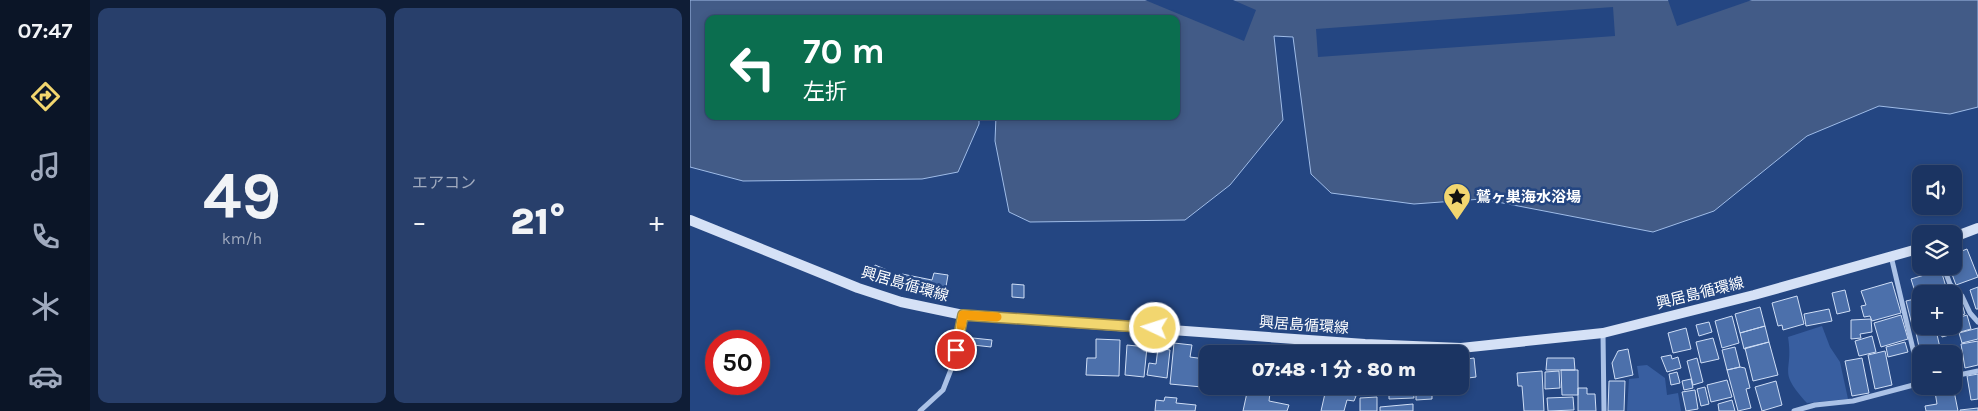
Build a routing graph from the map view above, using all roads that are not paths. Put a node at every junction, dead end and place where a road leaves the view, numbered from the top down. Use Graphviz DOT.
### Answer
graph roads {
  1 [pos="690,220"];
  2 [pos="1978,228"];
  3 [pos="1962,234"];
  4 [pos="1912,250"];
  5 [pos="1891,256"];
  6 [pos="1947,275"];
  7 [pos="963,315"];
  8 [pos="1978,322"];
  9 [pos="1603,333"];
  10 [pos="1912,345"];
  11 [pos="1978,371"];
  12 [pos="1962,374"];
  13 [pos="1912,385"];
  14 [pos="920,411"];
  15 [pos="1604,411"];
  16 [pos="1794,411"];
  1 -- 7 [label="main road, 興居島循環線"];
  2 -- 3 [label="main road"];
  4 -- 5 [label="main road, 興居島循環線"];
  5 -- 9 [label="main road, 興居島循環線"];
  5 -- 10 [label="street"];
  6 -- 8 [label="street"];
  7 -- 9 [label="main road, 興居島循環線"];
  7 -- 14 [label="street"];
  9 -- 15 [label="street"];
  11 -- 12 [label="street"];
  13 -- 16 [label="street"];
}
